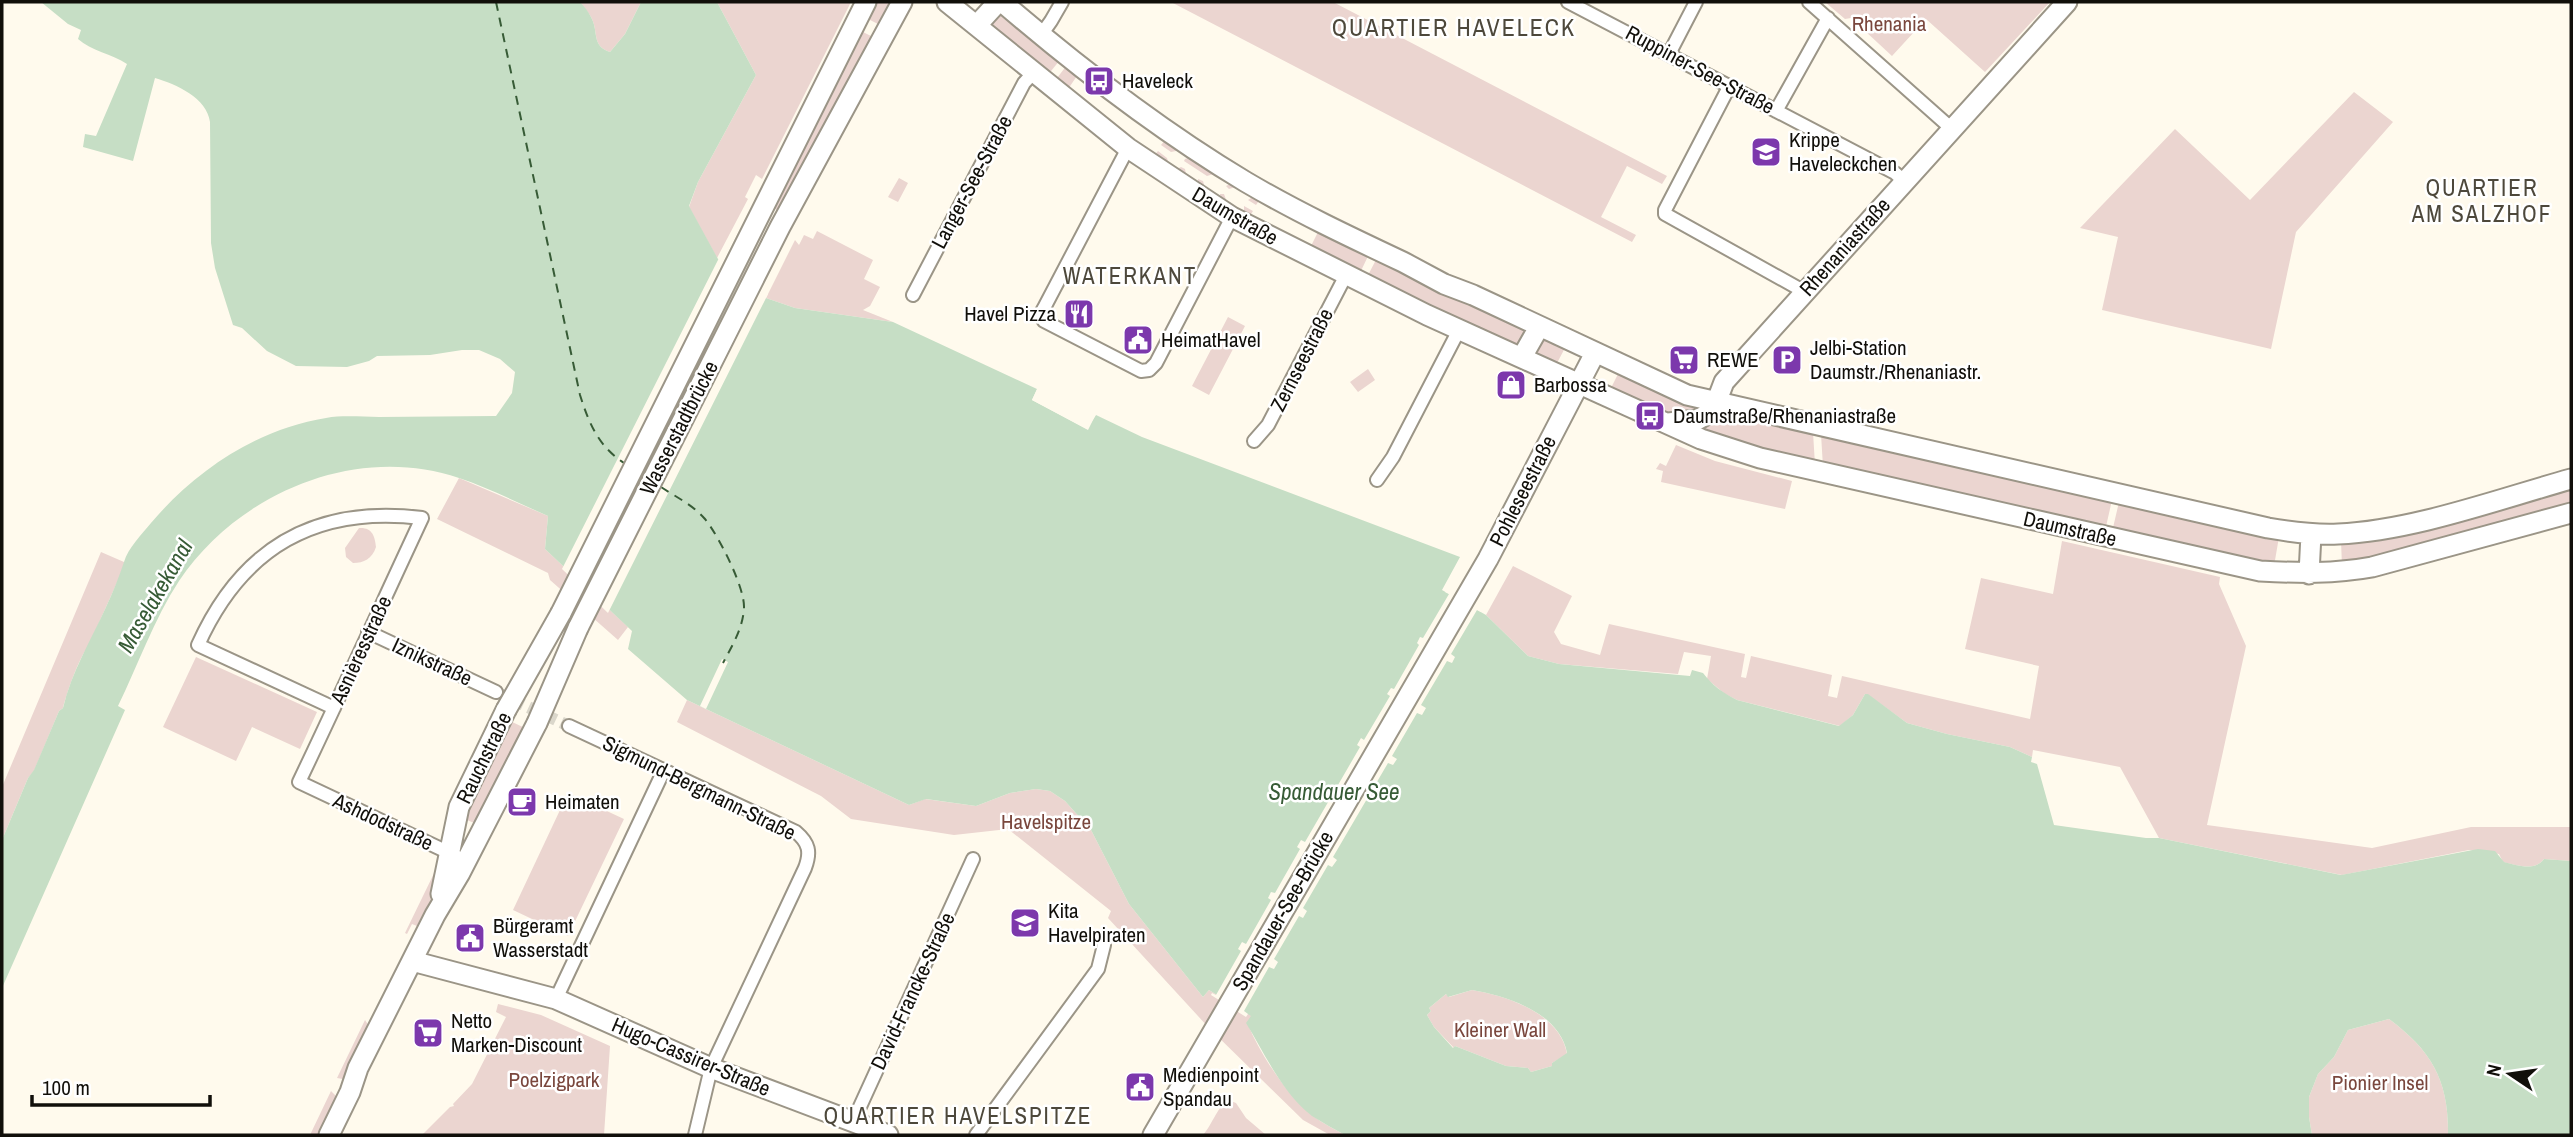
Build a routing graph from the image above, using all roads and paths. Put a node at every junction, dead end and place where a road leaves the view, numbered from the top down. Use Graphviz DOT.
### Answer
graph roads {
  1 [pos="866,2"];
  2 [pos="902,2"];
  3 [pos="947,2"];
  4 [pos="1000,2"];
  5 [pos="1062,2"];
  6 [pos="1567,2"];
  7 [pos="1696,2"];
  8 [pos="1810,2"];
  9 [pos="2067,2"];
  10 [pos="1828,18"];
  11 [pos="977,25"];
  12 [pos="1041,35"];
  13 [pos="1669,54"];
  14 [pos="1034,72"];
  15 [pos="1729,87"];
  16 [pos="1776,111"];
  17 [pos="1952,129"];
  18 [pos="1128,148"];
  19 [pos="1904,181"];
  20 [pos="1231,217"];
  21 [pos="1346,275"];
  22 [pos="1805,292"];
  23 [pos="913,295"];
  24 [pos="1539,327"];
  25 [pos="1460,328"];
  26 [pos="1595,353"];
  27 [pos="1522,357"];
  28 [pos="1579,384"];
  29 [pos="1716,404"];
  30 [pos="1666,423"];
  31 [pos="1254,442"];
  32 [pos="2571,479"];
  33 [pos="1377,480"];
  34 [pos="2571,513"];
  35 [pos="2311,534"];
  36 [pos="2309,574"];
  37 [pos="1466,596"];
  38 [pos="561,613"];
  39 [pos="578,628"];
  40 [pos="368,632"];
  41 [pos="496,692"];
  42 [pos="334,708"];
  43 [pos="569,726"];
  44 [pos="664,771"];
  45 [pos="299,782"];
  46 [pos="458,857"];
  47 [pos="973,859"];
  48 [pos="1104,945"];
  49 [pos="412,961"];
  50 [pos="556,999"];
  51 [pos="710,1068"];
  52 [pos="853,1122"];
  53 [pos="330,1135"];
  54 [pos="695,1135"];
  55 [pos="888,1135"];
  56 [pos="976,1135"];
  57 [pos="1153,1135"];
  1 -- 38 [label="main road, Wasserstadtbrücke"];
  2 -- 39 [label="main road, Wasserstadtbrücke"];
  3 -- 11 [label="main road, Daumstraße"];
  4 -- 11 [label="main road, Daumstraße"];
  4 -- 12 [label="main road, Daumstraße"];
  5 -- 12 [label="street"];
  6 -- 13 [label="street, Ruppiner-See-Straße"];
  7 -- 13 [label="street"];
  8 -- 10 [label="street"];
  9 -- 17 [label="main road, Rhenaniastraße"];
  10 -- 16 [label="street"];
  10 -- 17 [label="street"];
  11 -- 14 [label="main road, Daumstraße"];
  12 -- 24 [label="main road, Daumstraße"];
  13 -- 15 [label="street, Ruppiner-See-Straße"];
  14 -- 18 [label="main road, Daumstraße"];
  14 -- 23 [label="street, Langer-See-Straße"];
  15 -- 16 [label="street, Ruppiner-See-Straße"];
  15 -- 22 [label="street"];
  16 -- 19 [label="street, Ruppiner-See-Straße"];
  17 -- 19 [label="main road, Rhenaniastraße"];
  18 -- 20 [label="main road, Daumstraße"];
  18 -- 20 [label="street"];
  19 -- 22 [label="main road, Rhenaniastraße"];
  20 -- 21 [label="main road, Daumstraße"];
  21 -- 25 [label="main road, Daumstraße"];
  21 -- 31 [label="street, Zernseestraße"];
  22 -- 29 [label="main road, Rhenaniastraße"];
  24 -- 26 [label="main road, Daumstraße"];
  24 -- 27 [label="main road"];
  25 -- 27 [label="main road, Daumstraße"];
  25 -- 33 [label="street"];
  26 -- 28 [label="main road"];
  26 -- 29 [label="main road, Daumstraße"];
  27 -- 28 [label="main road, Daumstraße"];
  28 -- 30 [label="main road, Daumstraße"];
  28 -- 37 [label="main road, Pohleseestraße"];
  29 -- 30 [label="main road"];
  29 -- 35 [label="main road, Daumstraße"];
  30 -- 36 [label="main road, Daumstraße"];
  32 -- 35 [label="main road, Daumstraße"];
  34 -- 36 [label="main road, Daumstraße"];
  35 -- 36 [label="main road"];
  37 -- 57 [label="main road, Spandauer-See-Brücke"];
  38 -- 46 [label="main road, Rauchstraße, bridge"];
  39 -- 46 [label="main road, Rauchstraße, bridge"];
  40 -- 41 [label="street, Iznikstraße"];
  40 -- 42 [label="street, Asnièresstraße"];
  40 -- 42 [label="street, Asnièresstraße"];
  42 -- 45 [label="street, Asnièresstraße"];
  43 -- 44 [label="street, Sigmund-Bergmann-Straße"];
  44 -- 50 [label="street"];
  44 -- 51 [label="street, Sigmund-Bergmann-Straße"];
  45 -- 46 [label="street, Ashdodstraße"];
  46 -- 49 [label="main road, Rauchstraße"];
  47 -- 52 [label="street, David-Francke-Straße"];
  48 -- 56 [label="street"];
  49 -- 50 [label="main road, Hugo-Cassirer-Straße"];
  49 -- 53 [label="main road, Rauchstraße"];
  50 -- 51 [label="main road, Hugo-Cassirer-Straße"];
  51 -- 52 [label="main road, Hugo-Cassirer-Straße"];
  51 -- 54 [label="street, Sigmund-Bergmann-Straße"];
  52 -- 55 [label="main road, Hugo-Cassirer-Straße"];
}
